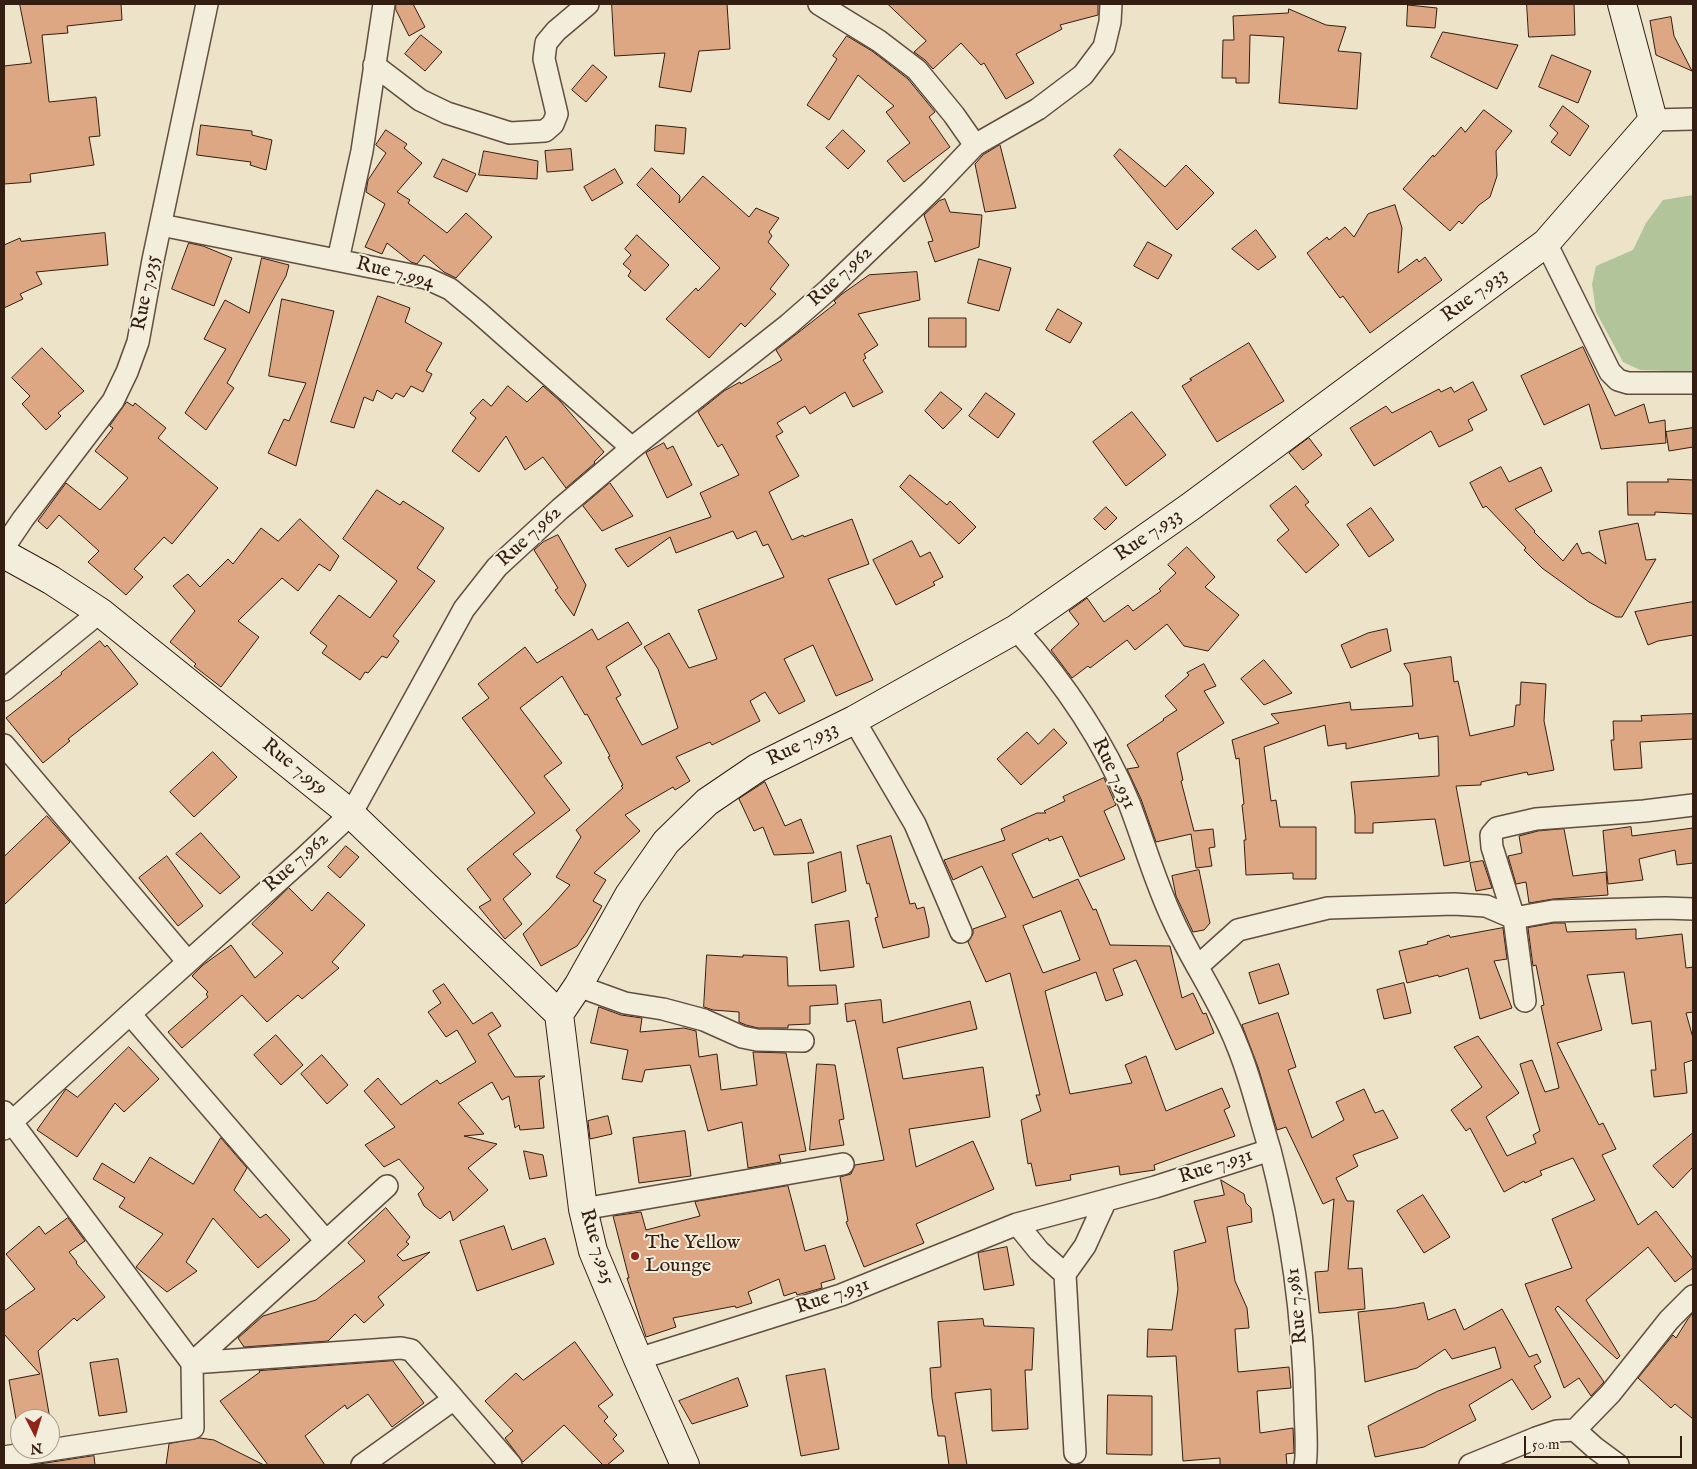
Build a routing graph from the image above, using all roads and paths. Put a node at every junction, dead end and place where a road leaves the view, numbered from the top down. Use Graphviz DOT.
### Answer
graph roads {
  1 [pos="207,4"];
  2 [pos="384,4"];
  3 [pos="588,4"];
  4 [pos="819,4"];
  5 [pos="1110,4"];
  6 [pos="1622,4"];
  7 [pos="842,10"];
  8 [pos="374,65"];
  9 [pos="1693,119"];
  10 [pos="1653,120"];
  11 [pos="975,145"];
  12 [pos="161,225"];
  13 [pos="1546,243"];
  14 [pos="338,260"];
  15 [pos="1693,383"];
  16 [pos="632,448"];
  17 [pos="4,547"];
  18 [pos="4,554"];
  19 [pos="100,612"];
  20 [pos="1016,629"];
  21 [pos="4,690"];
  22 [pos="854,720"];
  23 [pos="4,745"];
  24 [pos="1693,805"];
  25 [pos="351,814"];
  26 [pos="1693,909"];
  27 [pos="1514,918"];
  28 [pos="961,932"];
  29 [pos="188,962"];
  30 [pos="1198,966"];
  31 [pos="578,986"];
  32 [pos="1525,1001"];
  33 [pos="130,1014"];
  34 [pos="559,1014"];
  35 [pos="803,1041"];
  36 [pos="7,1121"];
  37 [pos="1270,1150"];
  38 [pos="843,1164"];
  39 [pos="387,1186"];
  40 [pos="1106,1200"];
  41 [pos="583,1209"];
  42 [pos="1017,1224"];
  43 [pos="326,1241"];
  44 [pos="1064,1274"];
  45 [pos="1693,1296"];
  46 [pos="638,1359"];
  47 [pos="192,1364"];
  48 [pos="454,1399"];
  49 [pos="1575,1430"];
  50 [pos="1074,1453"];
  51 [pos="4,1457"];
  52 [pos="362,1465"];
  53 [pos="511,1465"];
  54 [pos="685,1465"];
  55 [pos="1305,1465"];
  56 [pos="1470,1465"];
  57 [pos="1618,1465"];
  1 -- 12 [label="street, Rue 7.935"];
  2 -- 8 [label="street"];
  3 -- 8 [label="street"];
  4 -- 7 [label="street"];
  5 -- 11 [label="street, Rue 7.962"];
  6 -- 10 [label="street"];
  7 -- 11 [label="street"];
  8 -- 14 [label="street"];
  9 -- 10 [label="street"];
  10 -- 13 [label="street, Rue 7.933"];
  11 -- 16 [label="street, Rue 7.962"];
  12 -- 14 [label="street, Rue 7.994"];
  12 -- 17 [label="street, Rue 7.935"];
  13 -- 15 [label="street"];
  13 -- 20 [label="street, Rue 7.933"];
  14 -- 16 [label="street, Rue 7.994"];
  16 -- 25 [label="street, Rue 7.962"];
  18 -- 19 [label="street, Rue 7.959"];
  19 -- 21 [label="street"];
  19 -- 25 [label="street, Rue 7.959"];
  20 -- 22 [label="street, Rue 7.933"];
  20 -- 30 [label="street, Rue 7.931"];
  22 -- 28 [label="street"];
  22 -- 31 [label="street, Rue 7.933"];
  23 -- 29 [label="street"];
  24 -- 27 [label="street"];
  25 -- 29 [label="street, Rue 7.962"];
  25 -- 34 [label="street, Rue 7.959"];
  26 -- 27 [label="street"];
  27 -- 30 [label="street"];
  27 -- 32 [label="street"];
  29 -- 33 [label="street, Rue 7.962"];
  30 -- 37 [label="street, Rue 7.931"];
  31 -- 34 [label="street, Rue 7.933"];
  31 -- 35 [label="street"];
  33 -- 36 [label="street, Rue 7.962"];
  33 -- 43 [label="street"];
  34 -- 41 [label="street, Rue 7.925"];
  36 -- 47 [label="street"];
  37 -- 40 [label="street, Rue 7.931"];
  37 -- 55 [label="street, Rue 7.981"];
  38 -- 41 [label="street"];
  39 -- 43 [label="street"];
  40 -- 42 [label="street, Rue 7.931"];
  40 -- 44 [label="street"];
  41 -- 46 [label="street, Rue 7.925"];
  42 -- 44 [label="street"];
  42 -- 46 [label="street, Rue 7.931"];
  43 -- 47 [label="street"];
  44 -- 50 [label="street"];
  45 -- 49 [label="street"];
  46 -- 54 [label="street, Rue 7.925"];
  47 -- 48 [label="street"];
  47 -- 51 [label="street"];
  48 -- 52 [label="street"];
  48 -- 53 [label="street"];
  49 -- 56 [label="street"];
  49 -- 57 [label="street"];
}
